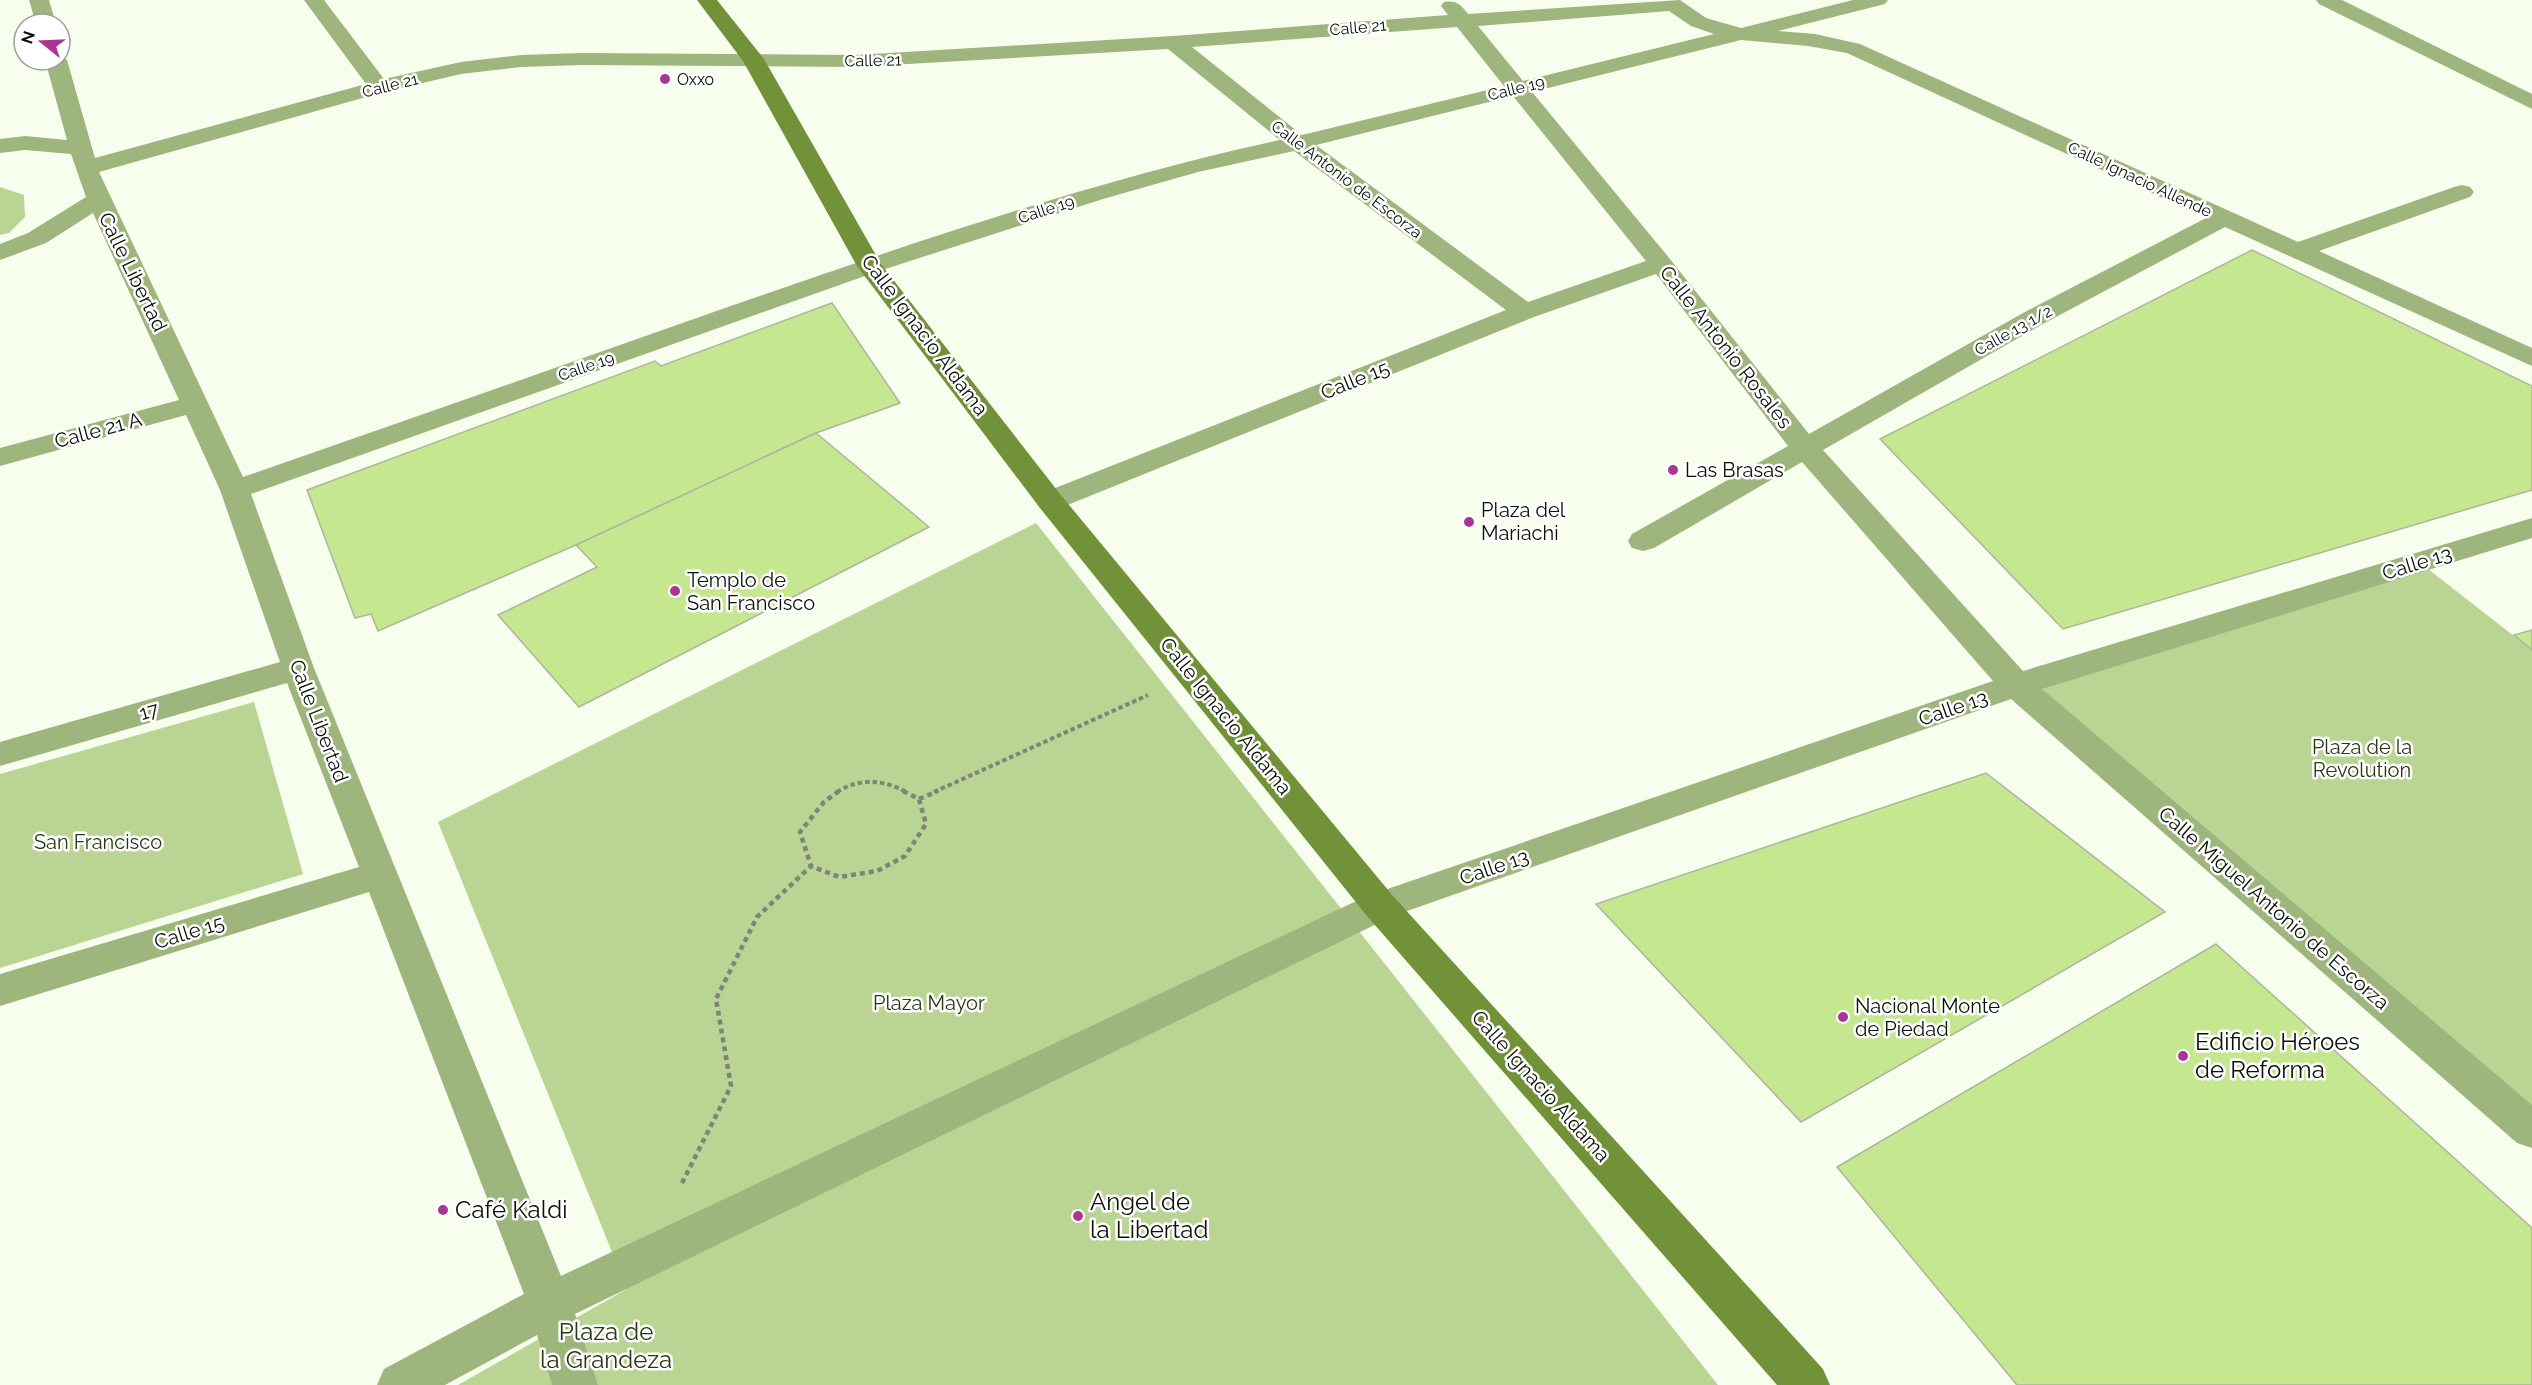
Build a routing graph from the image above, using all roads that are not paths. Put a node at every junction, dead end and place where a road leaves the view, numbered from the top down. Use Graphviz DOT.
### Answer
graph roads {
  1 [pos="314,0"];
  2 [pos="707,0"];
  3 [pos="1878,0"];
  4 [pos="2326,0"];
  5 [pos="1670,2"];
  6 [pos="1453,9"];
  7 [pos="1739,35"];
  8 [pos="1173,42"];
  9 [pos="753,59"];
  10 [pos="59,72"];
  11 [pos="380,87"];
  12 [pos="1515,87"];
  13 [pos="2532,102"];
  14 [pos="1298,143"];
  15 [pos="0,146"];
  16 [pos="84,158"];
  17 [pos="2462,192"];
  18 [pos="99,199"];
  19 [pos="2224,218"];
  20 [pos="2297,251"];
  21 [pos="0,253"];
  22 [pos="1661,264"];
  23 [pos="870,266"];
  24 [pos="1525,312"];
  25 [pos="2532,329"];
  26 [pos="2495,342"];
  27 [pos="2532,357"];
  28 [pos="197,404"];
  29 [pos="1804,447"];
  30 [pos="0,457"];
  31 [pos="236,490"];
  32 [pos="1050,501"];
  33 [pos="2532,528"];
  34 [pos="1643,541"];
  35 [pos="298,668"];
  36 [pos="2016,685"];
  37 [pos="0,754"];
  38 [pos="379,875"];
  39 [pos="1380,906"];
  40 [pos="0,990"];
  41 [pos="2532,1130"];
  42 [pos="550,1304"];
  43 [pos="400,1385"];
  44 [pos="575,1385"];
  45 [pos="1807,1385"];
  1 -- 11 [label="street"];
  2 -- 9 [label="main road, Calle Ignacio Aldama"];
  3 -- 7 [label="street, Calle 19"];
  4 -- 13 [label="street"];
  5 -- 6 [label="street, Calle 21"];
  5 -- 7 [label="street"];
  6 -- 8 [label="street, Calle 21"];
  6 -- 12 [label="street, Calle Antonio Rosales"];
  7 -- 12 [label="street, Calle 19"];
  7 -- 19 [label="street, Calle Ignacio Allende"];
  8 -- 9 [label="street, Calle 21"];
  8 -- 14 [label="street, Calle Antonio de Escorza"];
  9 -- 11 [label="street, Calle 21"];
  9 -- 23 [label="main road, Calle Ignacio Aldama"];
  10 -- 16 [label="street, Calle Libertad"];
  11 -- 16 [label="street, Calle 21"];
  12 -- 14 [label="street, Calle 19"];
  12 -- 22 [label="street, Calle Antonio Rosales"];
  14 -- 23 [label="street, Calle 19"];
  14 -- 24 [label="street, Calle Antonio de Escorza"];
  15 -- 16 [label="street, Calle 21"];
  16 -- 18 [label="street, Calle Libertad"];
  17 -- 20 [label="street"];
  18 -- 21 [label="street"];
  18 -- 28 [label="street, Calle Libertad"];
  19 -- 20 [label="street, Calle Ignacio Allende"];
  19 -- 29 [label="street, Calle 13 1/2"];
  20 -- 26 [label="street, Calle Ignacio Allende"];
  22 -- 24 [label="street, Calle 15"];
  22 -- 29 [label="street, Calle Antonio Rosales"];
  23 -- 31 [label="street, Calle 19"];
  23 -- 32 [label="main road, Calle Ignacio Aldama"];
  24 -- 32 [label="street, Calle 15"];
  25 -- 26 [label="street"];
  26 -- 27 [label="street, Calle Ignacio Allende"];
  28 -- 30 [label="street, Calle 21 A"];
  28 -- 31 [label="street, Calle Libertad"];
  29 -- 34 [label="street, Calle 13 1/2"];
  29 -- 36 [label="street, Calle Antonio Rosales"];
  31 -- 35 [label="street, Calle Libertad"];
  32 -- 39 [label="main road, Calle Ignacio Aldama"];
  33 -- 36 [label="street, Calle 13"];
  35 -- 37 [label="street, 17"];
  35 -- 38 [label="street, Calle Libertad"];
  36 -- 39 [label="street, Calle 13"];
  36 -- 41 [label="street, Calle Miguel Antonio de Escorza"];
  38 -- 40 [label="street, Calle 15"];
  38 -- 42 [label="street, Calle Libertad"];
  39 -- 42 [label="street, Calle 13"];
  39 -- 45 [label="main road, Calle Ignacio Aldama"];
  42 -- 43 [label="street"];
  42 -- 44 [label="street, Calle Libertad"];
}
